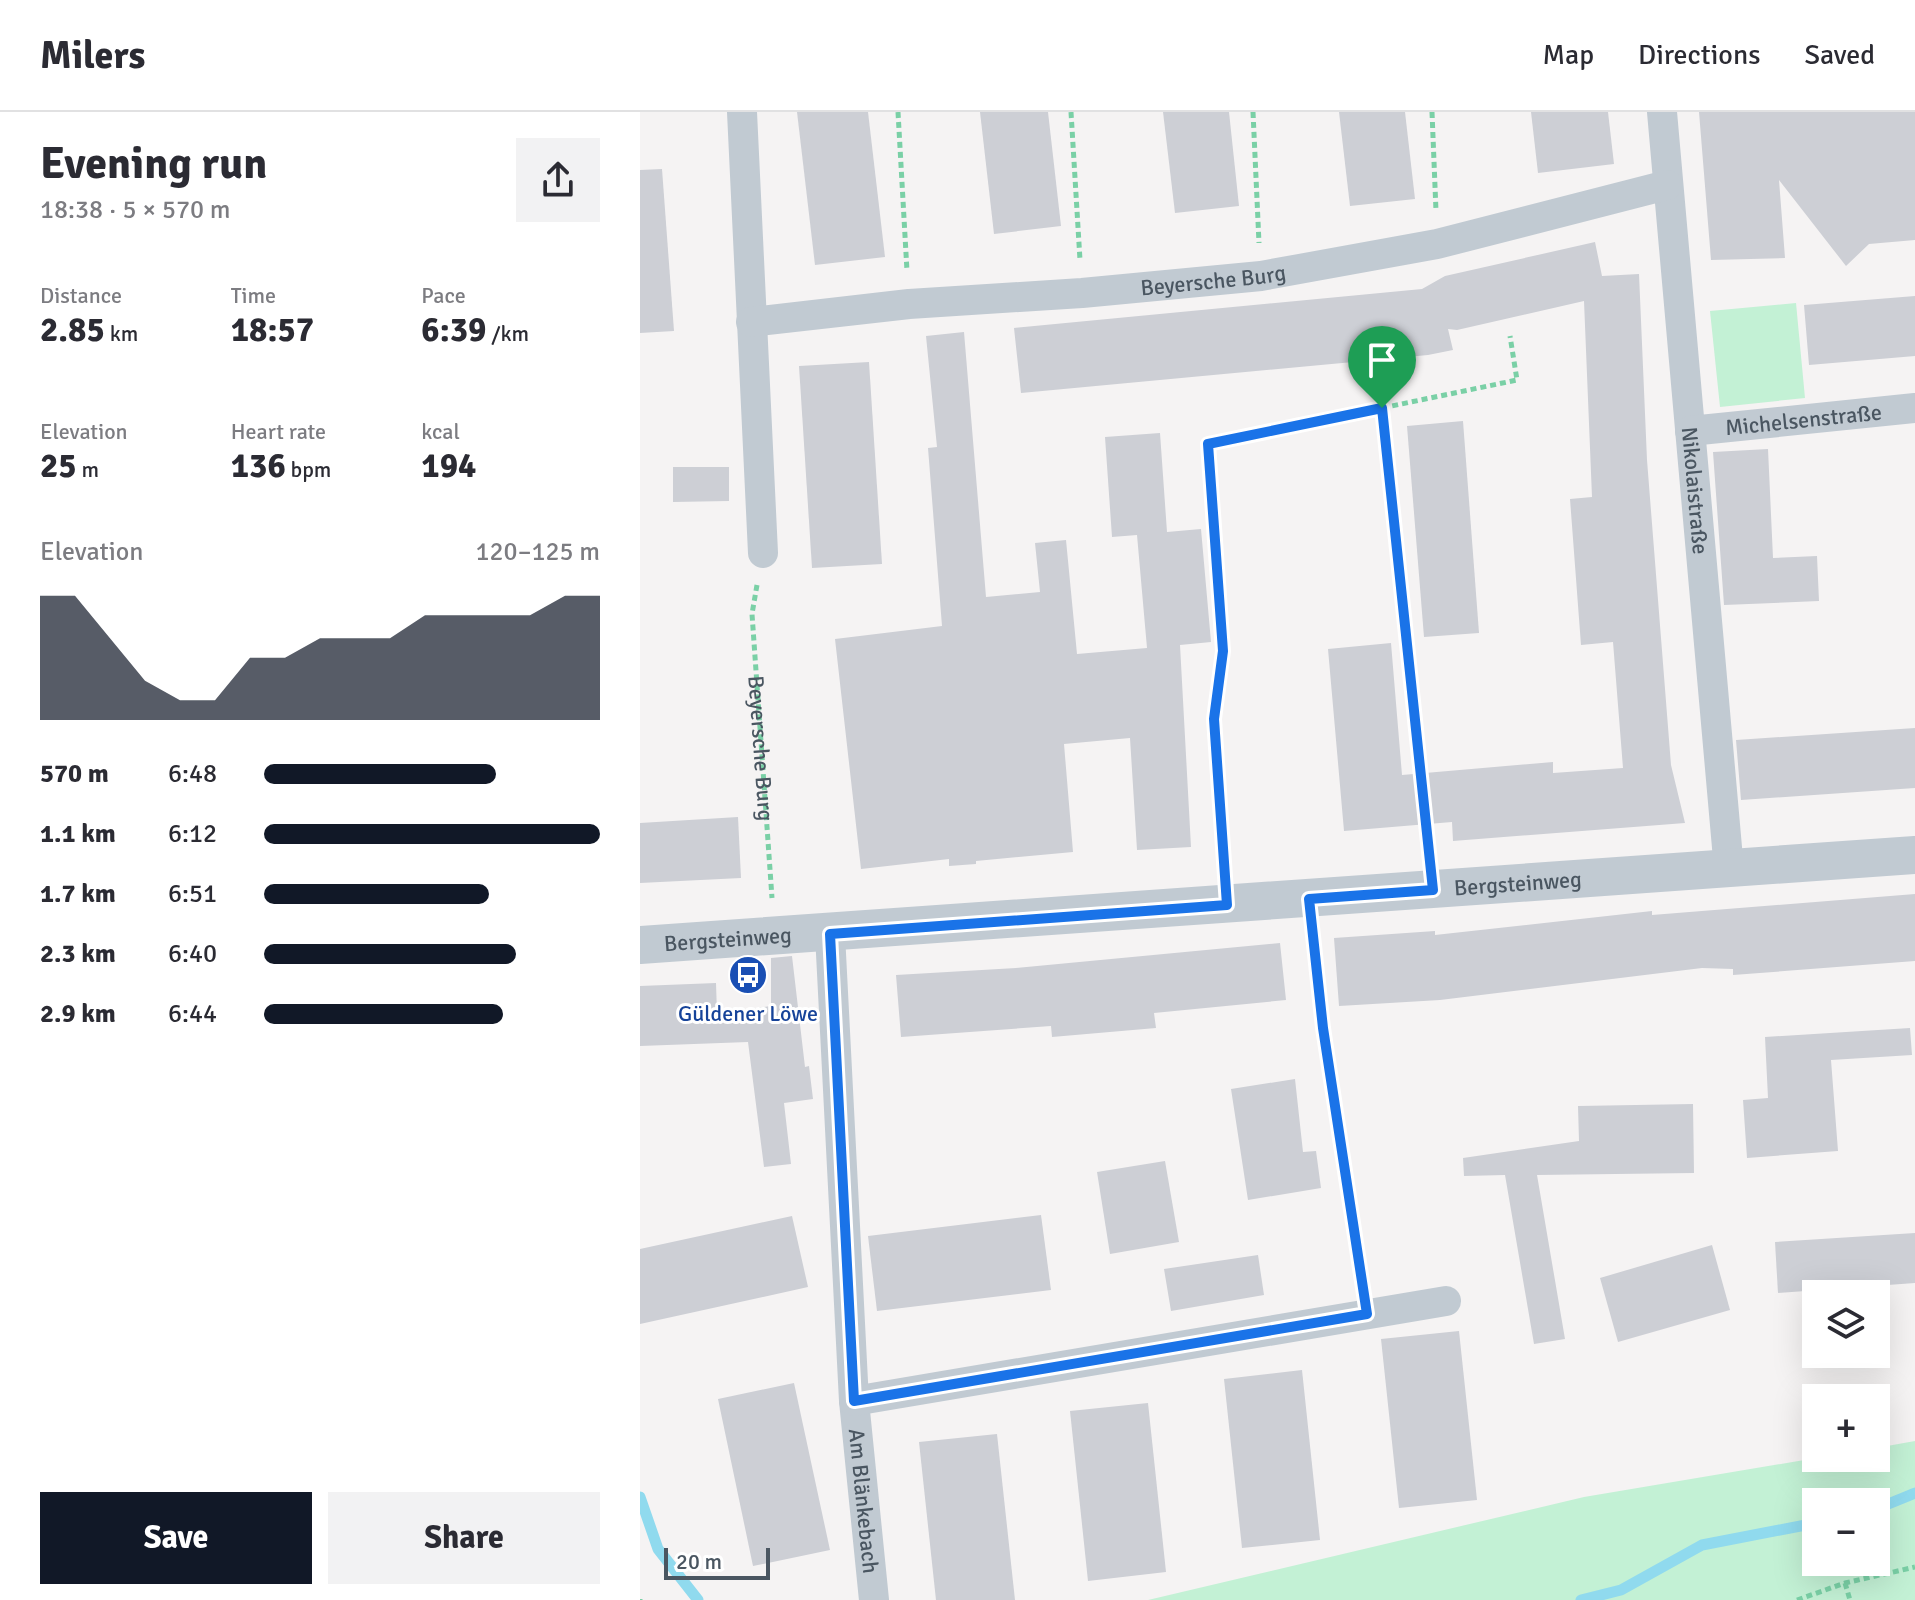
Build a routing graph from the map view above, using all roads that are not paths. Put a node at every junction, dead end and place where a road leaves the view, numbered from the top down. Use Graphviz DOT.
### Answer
graph roads {
  1 [pos="742,112"];
  2 [pos="1662,112"];
  3 [pos="1667,185"];
  4 [pos="751,322"];
  5 [pos="1915,408"];
  6 [pos="1690,431"];
  7 [pos="763,553"];
  8 [pos="1915,855"];
  9 [pos="1729,870"];
  10 [pos="830,934"];
  11 [pos="640,945"];
  12 [pos="1446,1301"];
  13 [pos="854,1401"];
  14 [pos="874,1600"];
  1 -- 4 [label="street"];
  2 -- 3 [label="street, Nikolaistraße"];
  3 -- 4 [label="street, Beyersche Burg"];
  3 -- 6 [label="street, Nikolaistraße"];
  4 -- 7 [label="street"];
  5 -- 6 [label="street, Michelsenstraße"];
  6 -- 9 [label="street, Nikolaistraße"];
  8 -- 9 [label="street, Bergsteinweg"];
  9 -- 10 [label="street, Bergsteinweg"];
  10 -- 11 [label="street, Bergsteinweg"];
  10 -- 13 [label="street, Am Blänkebach"];
  12 -- 13 [label="street, Am Blänkebach"];
  13 -- 14 [label="street, Am Blänkebach"];
}
